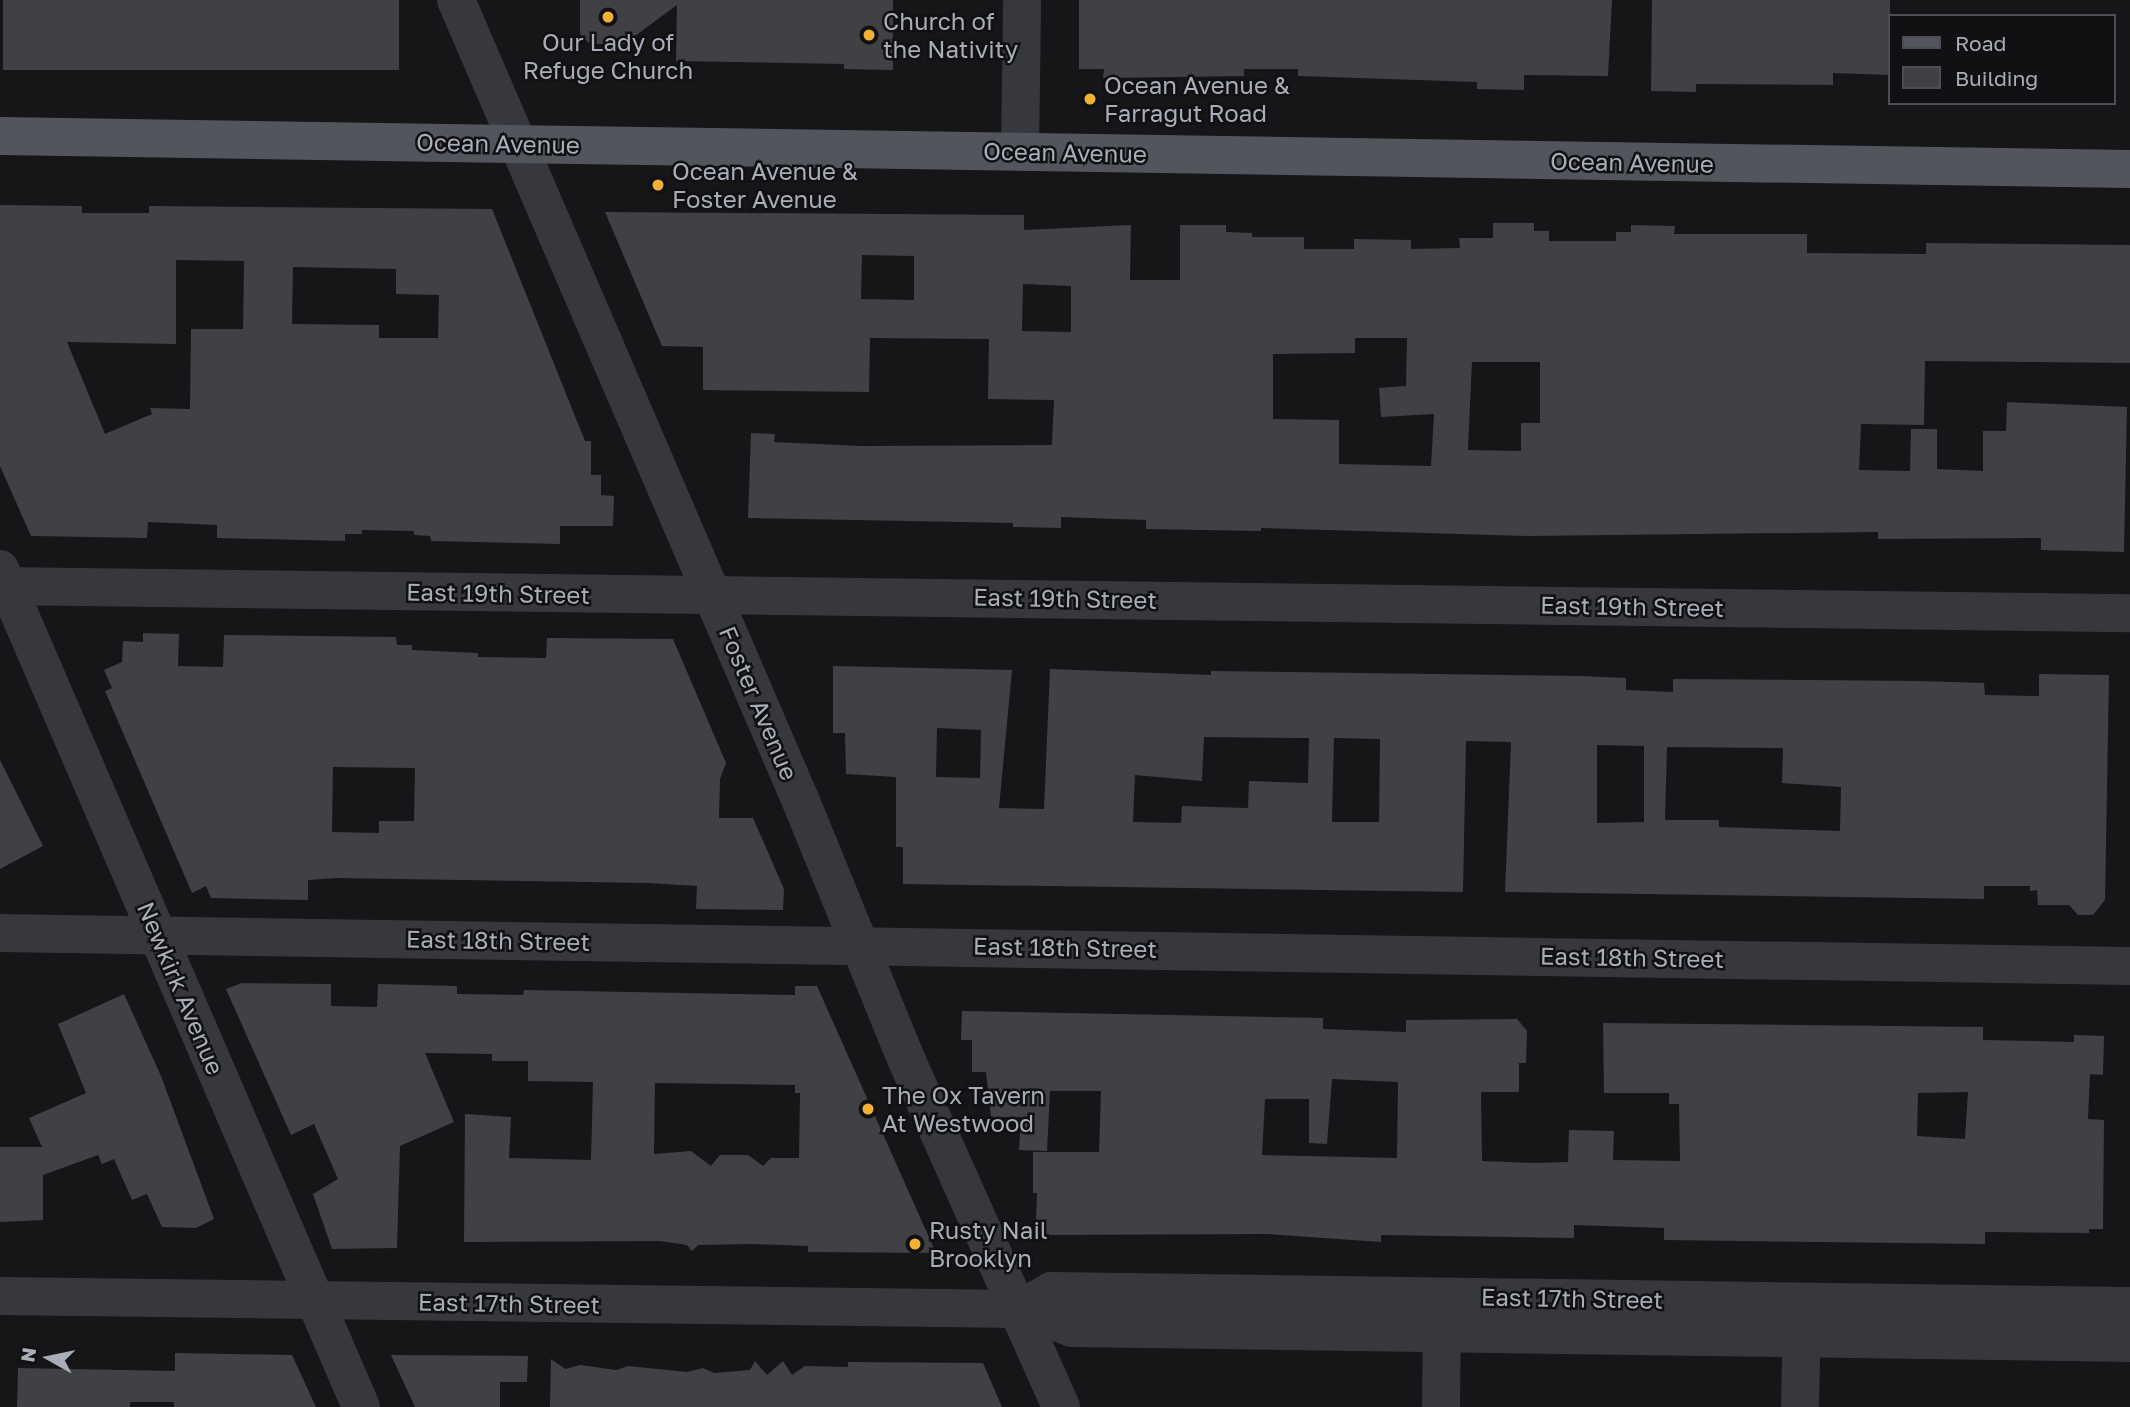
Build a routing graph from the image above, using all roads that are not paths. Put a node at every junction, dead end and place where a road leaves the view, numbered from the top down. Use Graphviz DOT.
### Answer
graph roads {
  1 [pos="456,0"];
  2 [pos="1022,0"];
  3 [pos="0,136"];
  4 [pos="518,144"];
  5 [pos="1020,151"];
  6 [pos="2130,169"];
  7 [pos="2,580"];
  8 [pos="712,595"];
  9 [pos="2130,613"];
  10 [pos="0,933"];
  11 [pos="158,935"];
  12 [pos="858,944"];
  13 [pos="2130,965"];
  14 [pos="0,1296"];
  15 [pos="1442,1296"];
  16 [pos="314,1301"];
  17 [pos="2130,1306"];
  18 [pos="1019,1309"];
  19 [pos="1801,1320"];
  20 [pos="1441,1334"];
  21 [pos="2130,1343"];
  22 [pos="360,1407"];
  23 [pos="1061,1407"];
  24 [pos="1441,1407"];
  25 [pos="1800,1407"];
  1 -- 4 [label="street, Foster Avenue"];
  2 -- 5 [label="street"];
  3 -- 4 [label="main road, Ocean Avenue"];
  4 -- 5 [label="main road, Ocean Avenue"];
  4 -- 8 [label="street, Foster Avenue"];
  5 -- 6 [label="main road, Ocean Avenue"];
  7 -- 8 [label="street, East 19th Street"];
  7 -- 11 [label="street, Newkirk Avenue"];
  8 -- 9 [label="street, East 19th Street"];
  8 -- 12 [label="street, Foster Avenue"];
  10 -- 11 [label="street, East 18th Street"];
  11 -- 12 [label="street, East 18th Street"];
  11 -- 16 [label="street, Newkirk Avenue"];
  12 -- 13 [label="street, East 18th Street"];
  12 -- 18 [label="street, Foster Avenue"];
  14 -- 16 [label="street, East 17th Street"];
  15 -- 18 [label="street, East 17th Street"];
  15 -- 19 [label="street, East 17th Street"];
  15 -- 20 [label="street"];
  16 -- 18 [label="street, East 17th Street"];
  16 -- 22 [label="street, Newkirk Avenue"];
  17 -- 19 [label="street, East 17th Street"];
  18 -- 20 [label="street, East 17th Street"];
  18 -- 23 [label="street, Foster Avenue"];
  19 -- 20 [label="street, East 17th Street"];
  19 -- 21 [label="street, East 17th Street"];
  19 -- 25 [label="street"];
  20 -- 24 [label="street"];
}
